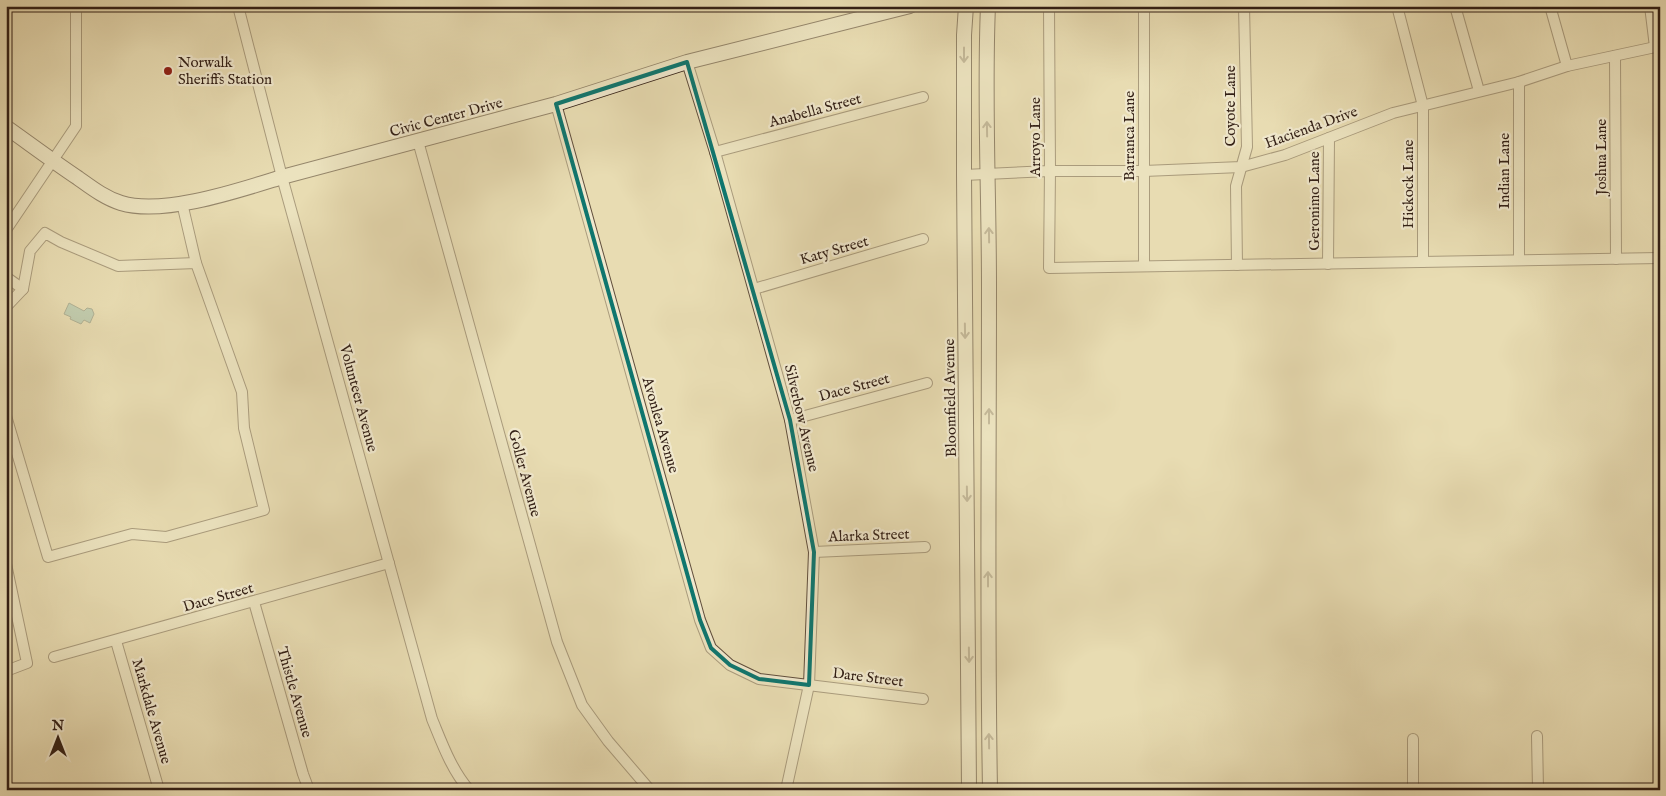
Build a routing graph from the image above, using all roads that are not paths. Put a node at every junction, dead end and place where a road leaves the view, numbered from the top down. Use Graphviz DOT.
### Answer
graph roads {
  1 [pos="76,6"];
  2 [pos="238,6"];
  3 [pos="910,6"];
  4 [pos="966,6"];
  5 [pos="988,6"];
  6 [pos="1049,6"];
  7 [pos="1144,6"];
  8 [pos="1244,6"];
  9 [pos="1397,6"];
  10 [pos="1455,6"];
  11 [pos="1550,6"];
  12 [pos="1650,6"];
  13 [pos="1658,47"];
  14 [pos="1615,56"];
  15 [pos="688,62"];
  16 [pos="1567,66"];
  17 [pos="1520,82"];
  18 [pos="1479,91"];
  19 [pos="922,97"];
  20 [pos="556,104"];
  21 [pos="1422,106"];
  22 [pos="6,127"];
  23 [pos="1329,138"];
  24 [pos="418,141"];
  25 [pos="715,152"];
  26 [pos="53,161"];
  27 [pos="1241,167"];
  28 [pos="1050,171"];
  29 [pos="1144,171"];
  30 [pos="964,175"];
  31 [pos="988,175"];
  32 [pos="282,177"];
  33 [pos="182,203"];
  34 [pos="6,230"];
  35 [pos="923,239"];
  36 [pos="1660,258"];
  37 [pos="1616,259"];
  38 [pos="1519,260"];
  39 [pos="1423,262"];
  40 [pos="196,263"];
  41 [pos="1328,264"];
  42 [pos="1237,265"];
  43 [pos="1144,266"];
  44 [pos="6,277"];
  45 [pos="964,282"];
  46 [pos="989,283"];
  47 [pos="23,289"];
  48 [pos="754,289"];
  49 [pos="6,307"];
  50 [pos="927,383"];
  51 [pos="6,416"];
  52 [pos="790,420"];
  53 [pos="925,547"];
  54 [pos="814,552"];
  55 [pos="389,563"];
  56 [pos="6,564"];
  57 [pos="254,602"];
  58 [pos="116,641"];
  59 [pos="54,657"];
  60 [pos="6,671"];
  61 [pos="809,685"];
  62 [pos="923,699"];
  63 [pos="969,703"];
  64 [pos="989,703"];
  65 [pos="1538,736"];
  66 [pos="1414,739"];
  67 [pos="159,790"];
  68 [pos="309,790"];
  69 [pos="468,790"];
  70 [pos="650,790"];
  71 [pos="786,790"];
  72 [pos="969,790"];
  73 [pos="990,790"];
  74 [pos="1414,790"];
  75 [pos="1538,790"];
  1 -- 26 [label="street"];
  2 -- 32 [label="street, Volunteer Avenue"];
  3 -- 15 [label="main road, Civic Center Drive"];
  4 -- 30 [label="main road, Bloomfield Avenue, one-way"];
  31 -- 5 [label="main road, one-way"];
  6 -- 28 [label="street, Arroyo Lane"];
  7 -- 29 [label="street, Barranca Lane"];
  8 -- 27 [label="street, Coyote Lane"];
  9 -- 21 [label="street, Hickock Lane"];
  10 -- 18 [label="street"];
  11 -- 16 [label="street"];
  12 -- 13 [label="street"];
  13 -- 14 [label="street, Hacienda Drive"];
  14 -- 16 [label="street, Hacienda Drive"];
  14 -- 37 [label="street, Joshua Lane"];
  15 -- 20 [label="main road, Civic Center Drive"];
  15 -- 25 [label="street, Silverbow Avenue"];
  16 -- 17 [label="street, Hacienda Drive"];
  17 -- 18 [label="street, Hacienda Drive"];
  17 -- 38 [label="street, Indian Lane"];
  18 -- 21 [label="street, Hacienda Drive"];
  19 -- 25 [label="street, Anabella Street"];
  20 -- 24 [label="main road, Civic Center Drive"];
  20 -- 61 [label="street, Avonlea Avenue"];
  21 -- 23 [label="street, Hacienda Drive"];
  21 -- 39 [label="street, Hickock Lane"];
  22 -- 26 [label="main road, Civic Center Drive"];
  23 -- 27 [label="street, Hacienda Drive"];
  23 -- 41 [label="street, Geronimo Lane"];
  24 -- 32 [label="main road, Civic Center Drive"];
  24 -- 70 [label="street, Goller Avenue"];
  25 -- 48 [label="street, Silverbow Avenue"];
  26 -- 33 [label="main road, Civic Center Drive"];
  26 -- 34 [label="street"];
  27 -- 29 [label="street, Hacienda Drive"];
  27 -- 42 [label="street, Coyote Lane"];
  28 -- 29 [label="street, Hacienda Drive"];
  28 -- 31 [label="street, Hacienda Drive"];
  28 -- 43 [label="street, Arroyo Lane"];
  29 -- 43 [label="street, Barranca Lane"];
  30 -- 31 [label="street, Hacienda Drive"];
  30 -- 45 [label="main road, Bloomfield Avenue"];
  46 -- 31 [label="main road, one-way"];
  32 -- 33 [label="main road, Civic Center Drive"];
  32 -- 55 [label="street, Volunteer Avenue"];
  33 -- 40 [label="street"];
  35 -- 48 [label="street, Katy Street"];
  36 -- 37 [label="street"];
  37 -- 38 [label="street"];
  38 -- 39 [label="street"];
  39 -- 41 [label="street"];
  40 -- 47 [label="street"];
  40 -- 51 [label="street"];
  41 -- 42 [label="street"];
  42 -- 43 [label="street"];
  44 -- 47 [label="street"];
  45 -- 46 [label="main road"];
  45 -- 63 [label="main road, Bloomfield Avenue, one-way"];
  64 -- 46 [label="main road, one-way"];
  47 -- 49 [label="street"];
  48 -- 52 [label="street, Silverbow Avenue"];
  50 -- 52 [label="street, Dace Street"];
  52 -- 54 [label="street, Silverbow Avenue"];
  53 -- 54 [label="street, Alarka Street"];
  54 -- 61 [label="street, Silverbow Avenue"];
  55 -- 57 [label="street, Dace Street"];
  55 -- 69 [label="street, Volunteer Avenue"];
  56 -- 60 [label="street"];
  57 -- 58 [label="street, Dace Street"];
  57 -- 68 [label="street, Thistle Avenue"];
  58 -- 59 [label="street, Dace Street"];
  58 -- 67 [label="street, Markdale Avenue"];
  61 -- 62 [label="street, Dare Street"];
  61 -- 71 [label="street, Silverbow Avenue"];
  63 -- 64 [label="main road"];
  63 -- 72 [label="main road, Bloomfield Avenue"];
  73 -- 64 [label="main road, one-way"];
  65 -- 75 [label="street"];
  66 -- 74 [label="street"];
}
